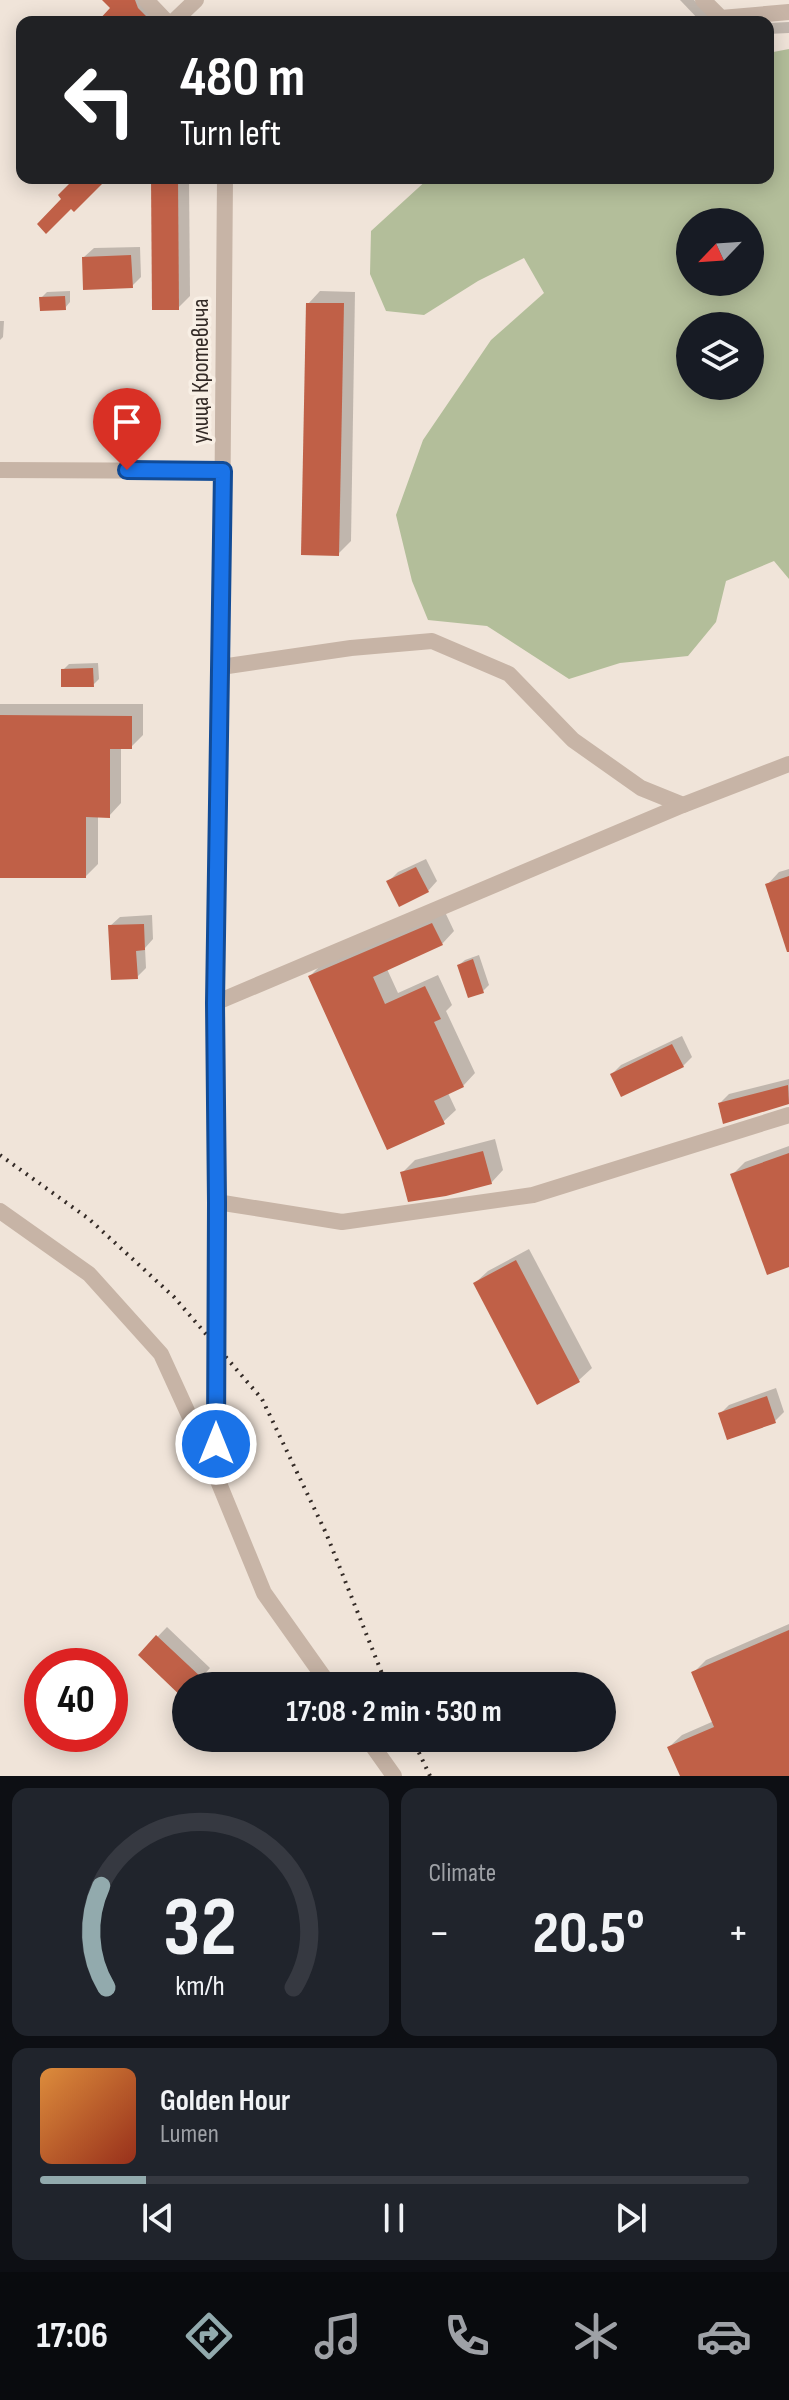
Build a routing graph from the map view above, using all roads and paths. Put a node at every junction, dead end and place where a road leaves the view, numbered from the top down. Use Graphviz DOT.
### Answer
graph roads {
  1 [pos="146,0"];
  2 [pos="196,0"];
  3 [pos="703,0"];
  4 [pos="762,0"];
  5 [pos="782,13"];
  6 [pos="161,16"];
  7 [pos="179,16"];
  8 [pos="719,16"];
  9 [pos="745,16"];
  10 [pos="225,184"];
  11 [pos="0,470"];
  12 [pos="223,471"];
  13 [pos="221,667"];
  14 [pos="789,764"];
  15 [pos="683,805"];
  16 [pos="215,1003"];
  17 [pos="789,1115"];
  18 [pos="217,1202"];
  19 [pos="0,1211"];
  20 [pos="216,1476"];
  21 [pos="320,1672"];
  22 [pos="377,1752"];
  23 [pos="394,1776"];
  1 -- 6 [label="street"];
  2 -- 7 [label="street"];
  3 -- 8 [label="street"];
  4 -- 5 [label="street"];
  5 -- 9 [label="street"];
  10 -- 12 [label="street, улица Кротевича"];
  11 -- 12 [label="street"];
  12 -- 13 [label="street, улица Кротевича"];
  13 -- 15 [label="street"];
  13 -- 16 [label="street, улица Кротевича"];
  14 -- 15 [label="street"];
  15 -- 16 [label="street"];
  16 -- 18 [label="street, улица Кротевича"];
  17 -- 18 [label="street"];
  18 -- 20 [label="street, улица Кротевича"];
  19 -- 20 [label="street"];
  20 -- 21 [label="street, улица Кротевича"];
  22 -- 23 [label="street"];
}
